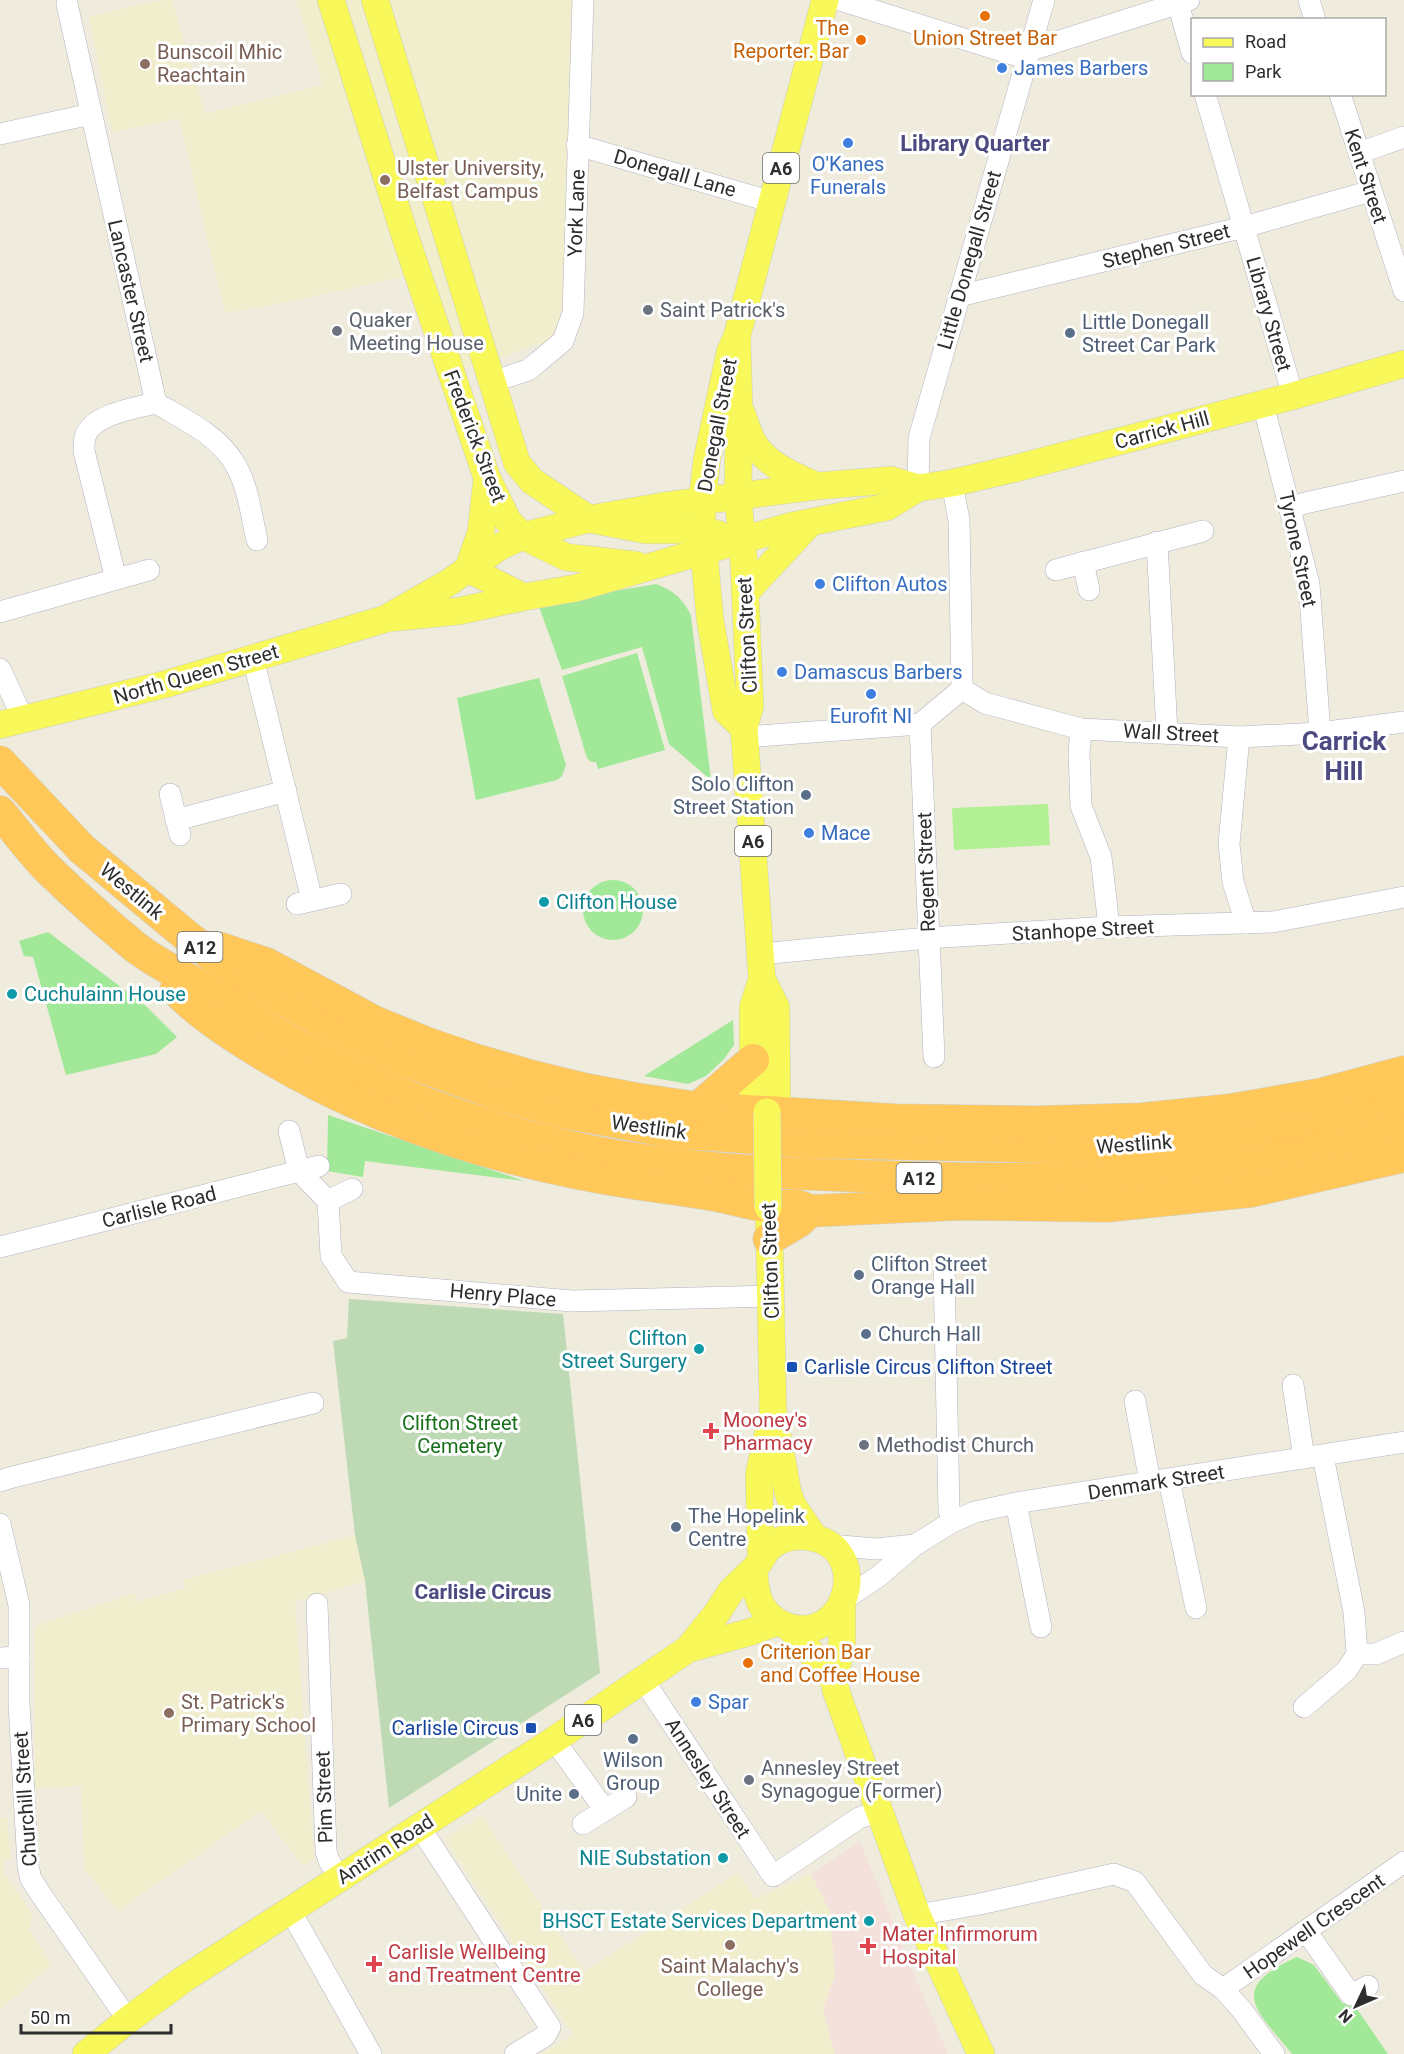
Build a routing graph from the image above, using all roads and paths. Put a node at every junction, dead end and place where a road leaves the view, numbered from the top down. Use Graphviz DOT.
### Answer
graph roads {
  1 [pos="331,0"];
  2 [pos="375,0"];
  3 [pos="583,0"];
  4 [pos="825,0"];
  5 [pos="840,0"];
  6 [pos="1044,0"];
  7 [pos="1309,0"];
  8 [pos="1181,1"];
  9 [pos="67,4"];
  10 [pos="1314,18"];
  11 [pos="1191,48"];
  12 [pos="1028,52"];
  13 [pos="1206,96"];
  14 [pos="1341,96"];
  15 [pos="91,114"];
  16 [pos="0,134"];
  17 [pos="1404,137"];
  18 [pos="577,145"];
  19 [pos="1359,153"];
  20 [pos="1371,191"];
  21 [pos="772,202"];
  22 [pos="1244,227"];
  23 [pos="1404,291"];
  24 [pos="959,296"];
  25 [pos="737,336"];
  26 [pos="1404,364"];
  27 [pos="492,382"];
  28 [pos="1293,396"];
  29 [pos="156,403"];
  30 [pos="1263,404"];
  31 [pos="739,407"];
  32 [pos="487,478"];
  33 [pos="1404,481"];
  34 [pos="952,483"];
  35 [pos="817,486"];
  36 [pos="918,488"];
  37 [pos="738,497"];
  38 [pos="702,501"];
  39 [pos="1290,508"];
  40 [pos="589,519"];
  41 [pos="810,523"];
  42 [pos="1203,531"];
  43 [pos="523,536"];
  44 [pos="257,540"];
  45 [pos="703,541"];
  46 [pos="742,542"];
  47 [pos="1157,543"];
  48 [pos="1083,562"];
  49 [pos="649,567"];
  50 [pos="148,570"];
  51 [pos="1056,570"];
  52 [pos="458,576"];
  53 [pos="116,579"];
  54 [pos="1089,590"];
  55 [pos="745,593"];
  56 [pos="524,597"];
  57 [pos="488,605"];
  58 [pos="0,612"];
  59 [pos="390,618"];
  60 [pos="253,658"];
  61 [pos="0,669"];
  62 [pos="955,694"];
  63 [pos="12,722"];
  64 [pos="1404,722"];
  65 [pos="920,724"];
  66 [pos="1081,729"];
  67 [pos="744,733"];
  68 [pos="1167,733"];
  69 [pos="1320,733"];
  70 [pos="1239,737"];
  71 [pos="0,762"];
  72 [pos="286,791"];
  73 [pos="170,794"];
  74 [pos="0,812"];
  75 [pos="341,894"];
  76 [pos="1404,897"];
  77 [pos="1246,923"];
  78 [pos="1109,927"];
  79 [pos="188,937"];
  80 [pos="928,938"];
  81 [pos="137,948"];
  82 [pos="762,966"];
  83 [pos="934,1057"];
  84 [pos="753,1060"];
  85 [pos="1404,1072"];
  86 [pos="1404,1098"];
  87 [pos="698,1108"];
  88 [pos="766,1112"];
  89 [pos="1404,1129"];
  90 [pos="289,1131"];
  91 [pos="1404,1156"];
  92 [pos="309,1169"];
  93 [pos="352,1189"];
  94 [pos="328,1201"];
  95 [pos="768,1206"];
  96 [pos="810,1211"];
  97 [pos="769,1239"];
  98 [pos="0,1247"];
  99 [pos="944,1268"];
  100 [pos="772,1296"];
  101 [pos="1293,1385"];
  102 [pos="1135,1401"];
  103 [pos="313,1403"];
  104 [pos="773,1411"];
  105 [pos="1404,1442"];
  106 [pos="1313,1457"];
  107 [pos="0,1481"];
  108 [pos="1159,1481"];
  109 [pos="1016,1503"];
  110 [pos="952,1522"];
  111 [pos="0,1524"];
  112 [pos="822,1542"];
  113 [pos="915,1545"];
  114 [pos="758,1564"];
  115 [pos="843,1602"];
  116 [pos="317,1604"];
  117 [pos="1196,1608"];
  118 [pos="783,1625"];
  119 [pos="1041,1627"];
  120 [pos="1404,1642"];
  121 [pos="688,1649"];
  122 [pos="1357,1654"];
  123 [pos="9,1658"];
  124 [pos="834,1680"];
  125 [pos="644,1681"];
  126 [pos="1304,1707"];
  127 [pos="554,1740"];
  128 [pos="626,1797"];
  129 [pos="605,1810"];
  130 [pos="879,1812"];
  131 [pos="583,1824"];
  132 [pos="419,1826"];
  133 [pos="1404,1862"];
  134 [pos="340,1877"];
  135 [pos="290,1911"];
  136 [pos="917,1915"];
  137 [pos="1306,1931"];
  138 [pos="1368,1986"];
  139 [pos="1223,1989"];
  140 [pos="128,2020"];
  141 [pos="1272,2053"];
  142 [pos="86,2054"];
  143 [pos="371,2054"];
  144 [pos="515,2054"];
  145 [pos="981,2054"];
  1 -- 32 [label="main road, Frederick Street"];
  2 -- 27 [label="main road, Frederick Street"];
  3 -- 18 [label="street, York Lane"];
  4 -- 21 [label="main road, Donegall Street / A6"];
  5 -- 12 [label="street"];
  6 -- 12 [label="street, Little Donegall Street"];
  7 -- 10 [label="street"];
  8 -- 11 [label="street"];
  8 -- 12 [label="street"];
  9 -- 15 [label="street, Lancaster Street"];
  12 -- 24 [label="street, Little Donegall Street"];
  13 -- 22 [label="street, Library Street"];
  14 -- 19 [label="street, Kent Street"];
  15 -- 16 [label="street"];
  15 -- 29 [label="street, Lancaster Street"];
  17 -- 19 [label="street"];
  18 -- 21 [label="street, Donegall Lane"];
  18 -- 27 [label="street, York Lane"];
  19 -- 20 [label="street, Kent Street"];
  20 -- 22 [label="street, Stephen Street"];
  20 -- 23 [label="street, Kent Street"];
  21 -- 25 [label="main road, Donegall Street / A6"];
  22 -- 24 [label="street, Stephen Street"];
  22 -- 28 [label="street, Library Street"];
  24 -- 36 [label="street, Little Donegall Street"];
  25 -- 31 [label="main road, Donegall Street / A6"];
  25 -- 38 [label="main road, Donegall Street / A6"];
  26 -- 28 [label="main road, Carrick Hill"];
  27 -- 40 [label="main road, Frederick Street"];
  28 -- 30 [label="main road, Carrick Hill"];
  29 -- 44 [label="street"];
  29 -- 53 [label="street"];
  30 -- 34 [label="main road, Carrick Hill"];
  30 -- 39 [label="street, Tyrone Street"];
  31 -- 35 [label="main road"];
  31 -- 37 [label="main road, Donegall Street / A6"];
  32 -- 43 [label="main road, Frederick Street"];
  32 -- 52 [label="main road"];
  33 -- 39 [label="street"];
  34 -- 36 [label="main road, Carrick Hill"];
  34 -- 62 [label="street"];
  35 -- 36 [label="main road, Carrick Hill"];
  35 -- 37 [label="main road, Carrick Hill"];
  36 -- 41 [label="main road, Carrick Hill"];
  37 -- 38 [label="main road, North Queen Street"];
  37 -- 46 [label="main road, Donegall Street / A6"];
  38 -- 40 [label="main road, North Queen Street"];
  38 -- 45 [label="main road, Donegall Street / A6"];
  39 -- 69 [label="street, Tyrone Street"];
  40 -- 43 [label="main road, North Queen Street"];
  40 -- 45 [label="main road"];
  41 -- 46 [label="main road, Carrick Hill"];
  41 -- 55 [label="main road"];
  42 -- 47 [label="street"];
  43 -- 49 [label="main road, Frederick Street"];
  43 -- 52 [label="main road, North Queen Street"];
  45 -- 46 [label="main road, North Queen Street"];
  45 -- 49 [label="main road, North Queen Street"];
  45 -- 67 [label="main road, Clifton Street / A6"];
  46 -- 55 [label="main road, Clifton Street / A6"];
  47 -- 48 [label="street"];
  47 -- 68 [label="street"];
  48 -- 51 [label="street"];
  48 -- 54 [label="street"];
  49 -- 56 [label="main road, North Queen Street"];
  50 -- 53 [label="street"];
  52 -- 56 [label="main road"];
  52 -- 57 [label="main road"];
  52 -- 59 [label="main road, North Queen Street"];
  53 -- 58 [label="street"];
  55 -- 67 [label="main road, Clifton Street / A6"];
  56 -- 57 [label="main road, North Queen Street"];
  57 -- 59 [label="main road, North Queen Street"];
  59 -- 60 [label="main road, North Queen Street"];
  60 -- 63 [label="main road, North Queen Street"];
  60 -- 72 [label="street"];
  61 -- 63 [label="street"];
  62 -- 65 [label="street"];
  62 -- 66 [label="street, Wall Street"];
  64 -- 69 [label="street, Wall Street"];
  65 -- 67 [label="street"];
  65 -- 80 [label="street, Regent Street"];
  66 -- 68 [label="street, Wall Street"];
  66 -- 78 [label="street"];
  67 -- 82 [label="main road, Clifton Street / A6"];
  68 -- 70 [label="street, Wall Street"];
  69 -- 70 [label="street, Wall Street"];
  70 -- 77 [label="street"];
  71 -- 79 [label="highway, Westlink / A12"];
  72 -- 73 [label="street"];
  72 -- 75 [label="street"];
  74 -- 81 [label="highway, Westlink / A12"];
  76 -- 77 [label="street, Stanhope Street"];
  77 -- 78 [label="street, Stanhope Street"];
  78 -- 80 [label="street, Stanhope Street"];
  79 -- 86 [label="highway, Westlink / A12"];
  79 -- 87 [label="highway"];
  80 -- 82 [label="street, Stanhope Street"];
  80 -- 83 [label="street, Regent Street"];
  81 -- 89 [label="highway, Westlink / A12"];
  81 -- 95 [label="highway"];
  82 -- 84 [label="main road, Clifton Street / A6"];
  82 -- 88 [label="main road, Clifton Street / A6"];
  84 -- 87 [label="highway"];
  84 -- 88 [label="main road, Clifton Street / A6"];
  85 -- 88 [label="highway"];
  87 -- 88 [label="highway"];
  88 -- 95 [label="main road, Clifton Street / A6, bridge"];
  90 -- 92 [label="street"];
  91 -- 96 [label="highway"];
  92 -- 94 [label="street"];
  92 -- 98 [label="street, Carlisle Road"];
  93 -- 94 [label="street"];
  94 -- 100 [label="street, Henry Place"];
  95 -- 96 [label="highway"];
  95 -- 97 [label="main road, Clifton Street / A6"];
  96 -- 97 [label="highway"];
  97 -- 100 [label="main road, Clifton Street / A6"];
  99 -- 110 [label="street"];
  100 -- 104 [label="main road, Clifton Street / A6"];
  101 -- 106 [label="street"];
  102 -- 108 [label="street"];
  103 -- 107 [label="street"];
  104 -- 112 [label="main road, Clifton Street / A6"];
  104 -- 114 [label="main road, Clifton Street / A6"];
  105 -- 106 [label="street, Denmark Street"];
  106 -- 108 [label="street, Denmark Street"];
  106 -- 122 [label="street"];
  108 -- 109 [label="street, Denmark Street"];
  108 -- 117 [label="street"];
  109 -- 110 [label="street, Denmark Street"];
  109 -- 119 [label="street"];
  110 -- 113 [label="street, Denmark Street"];
  111 -- 123 [label="street, Churchill Street"];
  112 -- 113 [label="street, Denmark Street"];
  112 -- 114 [label="main road, A6"];
  112 -- 115 [label="main road, A6"];
  113 -- 115 [label="street, Denmark Street"];
  114 -- 118 [label="main road, A6"];
  114 -- 121 [label="main road, Antrim Road / A6"];
  115 -- 118 [label="main road, A6"];
  115 -- 124 [label="main road"];
  116 -- 134 [label="street, Pim Street"];
  118 -- 121 [label="main road, Antrim Road / A6"];
  118 -- 124 [label="main road"];
  120 -- 122 [label="street"];
  121 -- 125 [label="main road, Antrim Road / A6"];
  122 -- 126 [label="street"];
  123 -- 140 [label="street, Churchill Street"];
  124 -- 130 [label="main road"];
  125 -- 127 [label="main road, Antrim Road / A6"];
  125 -- 130 [label="street, Annesley Street"];
  127 -- 129 [label="street"];
  127 -- 132 [label="main road, Antrim Road / A6"];
  128 -- 129 [label="street"];
  129 -- 131 [label="street"];
  130 -- 136 [label="main road"];
  132 -- 134 [label="main road, Antrim Road / A6"];
  132 -- 144 [label="street"];
  133 -- 137 [label="street, Hopewell Crescent"];
  134 -- 135 [label="main road, Antrim Road / A6"];
  135 -- 140 [label="main road, Antrim Road / A6"];
  135 -- 143 [label="street"];
  136 -- 139 [label="street"];
  136 -- 145 [label="main road"];
  137 -- 138 [label="street"];
  137 -- 139 [label="street, Hopewell Crescent"];
  139 -- 141 [label="street"];
  140 -- 142 [label="main road, Antrim Road / A6"];
}
